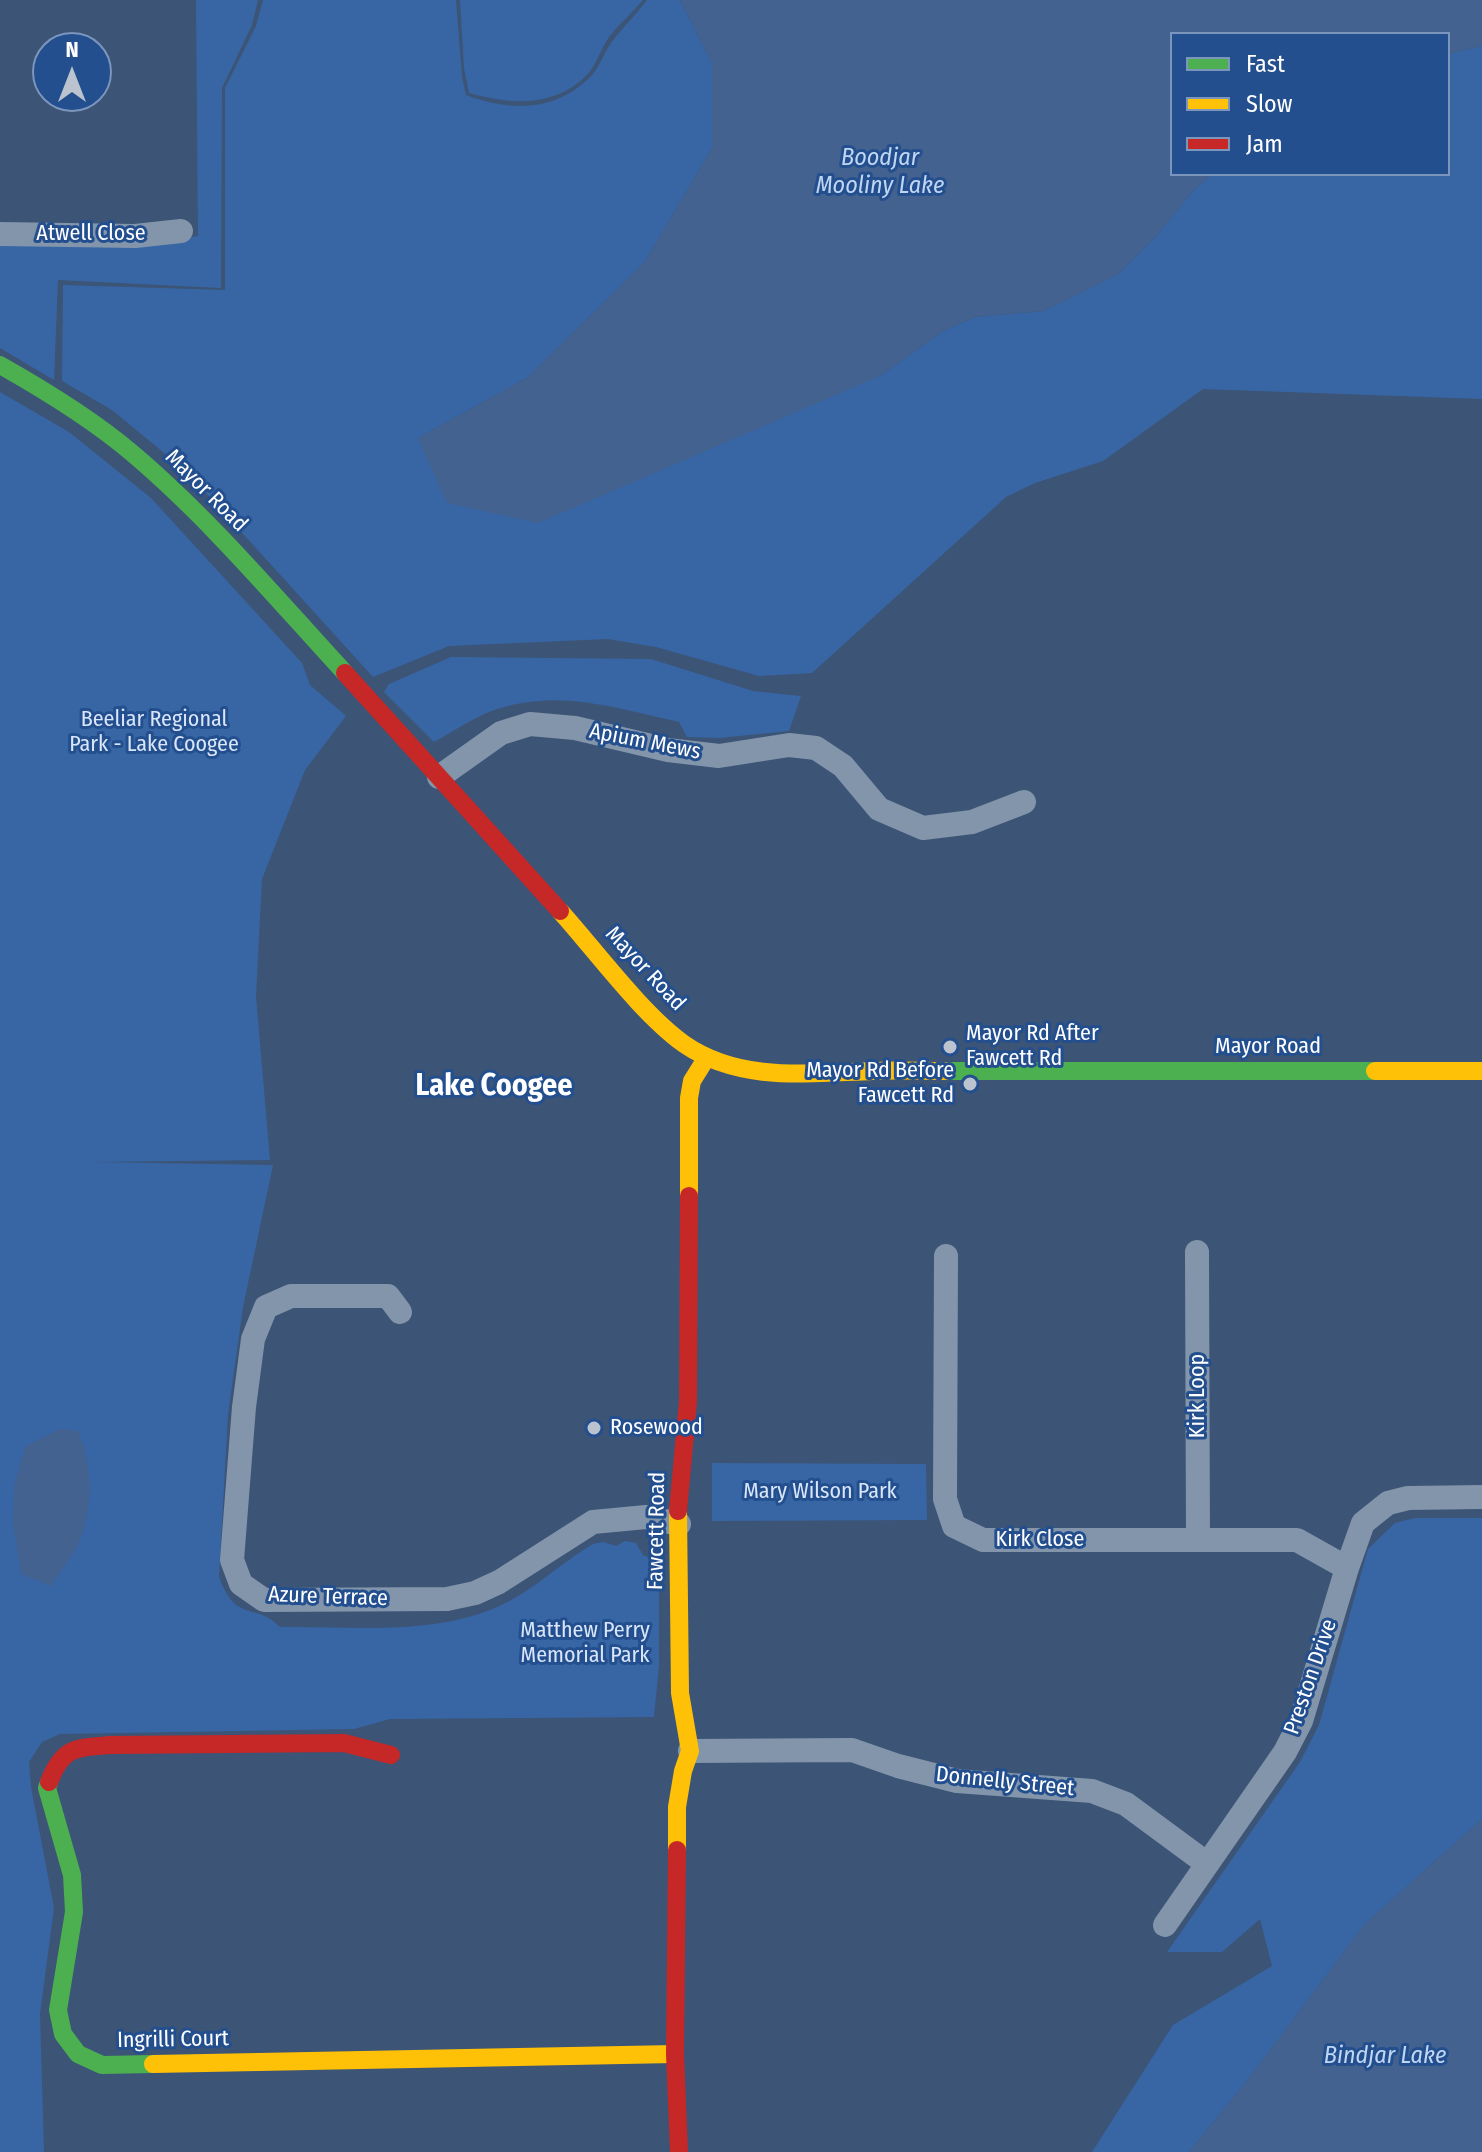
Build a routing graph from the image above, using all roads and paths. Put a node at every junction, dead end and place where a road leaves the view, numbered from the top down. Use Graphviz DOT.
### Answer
graph roads {
  1 [pos="181,231"];
  2 [pos="0,234"];
  3 [pos="0,365"];
  4 [pos="439,777"];
  5 [pos="1024,802"];
  6 [pos="707,1057"];
  7 [pos="1482,1071"];
  8 [pos="1197,1252"];
  9 [pos="946,1256"];
  10 [pos="400,1312"];
  11 [pos="1482,1497"];
  12 [pos="679,1524"];
  13 [pos="1198,1540"];
  14 [pos="1347,1568"];
  15 [pos="690,1751"];
  16 [pos="391,1755"];
  17 [pos="1206,1863"];
  18 [pos="1165,1925"];
  19 [pos="675,2054"];
  20 [pos="679,2152"];
  1 -- 2 [label="street, Atwell Close"];
  3 -- 4 [label="street, Mayor Road"];
  4 -- 5 [label="street, Apium Mews"];
  4 -- 6 [label="street, Mayor Road"];
  6 -- 7 [label="street, Mayor Road"];
  6 -- 12 [label="street, Fawcett Road"];
  8 -- 13 [label="street, Kirk Loop"];
  9 -- 13 [label="street, Kirk Close"];
  10 -- 12 [label="street, Azure Terrace"];
  11 -- 14 [label="street, Preston Drive"];
  12 -- 15 [label="street, Fawcett Road"];
  13 -- 14 [label="street, Kirk Close"];
  14 -- 17 [label="street, Preston Drive"];
  15 -- 17 [label="street, Donnelly Street"];
  15 -- 19 [label="street, Fawcett Road"];
  16 -- 19 [label="street, Ingrilli Court"];
  17 -- 18 [label="street, Preston Drive"];
  19 -- 20 [label="street, Fawcett Road"];
}
